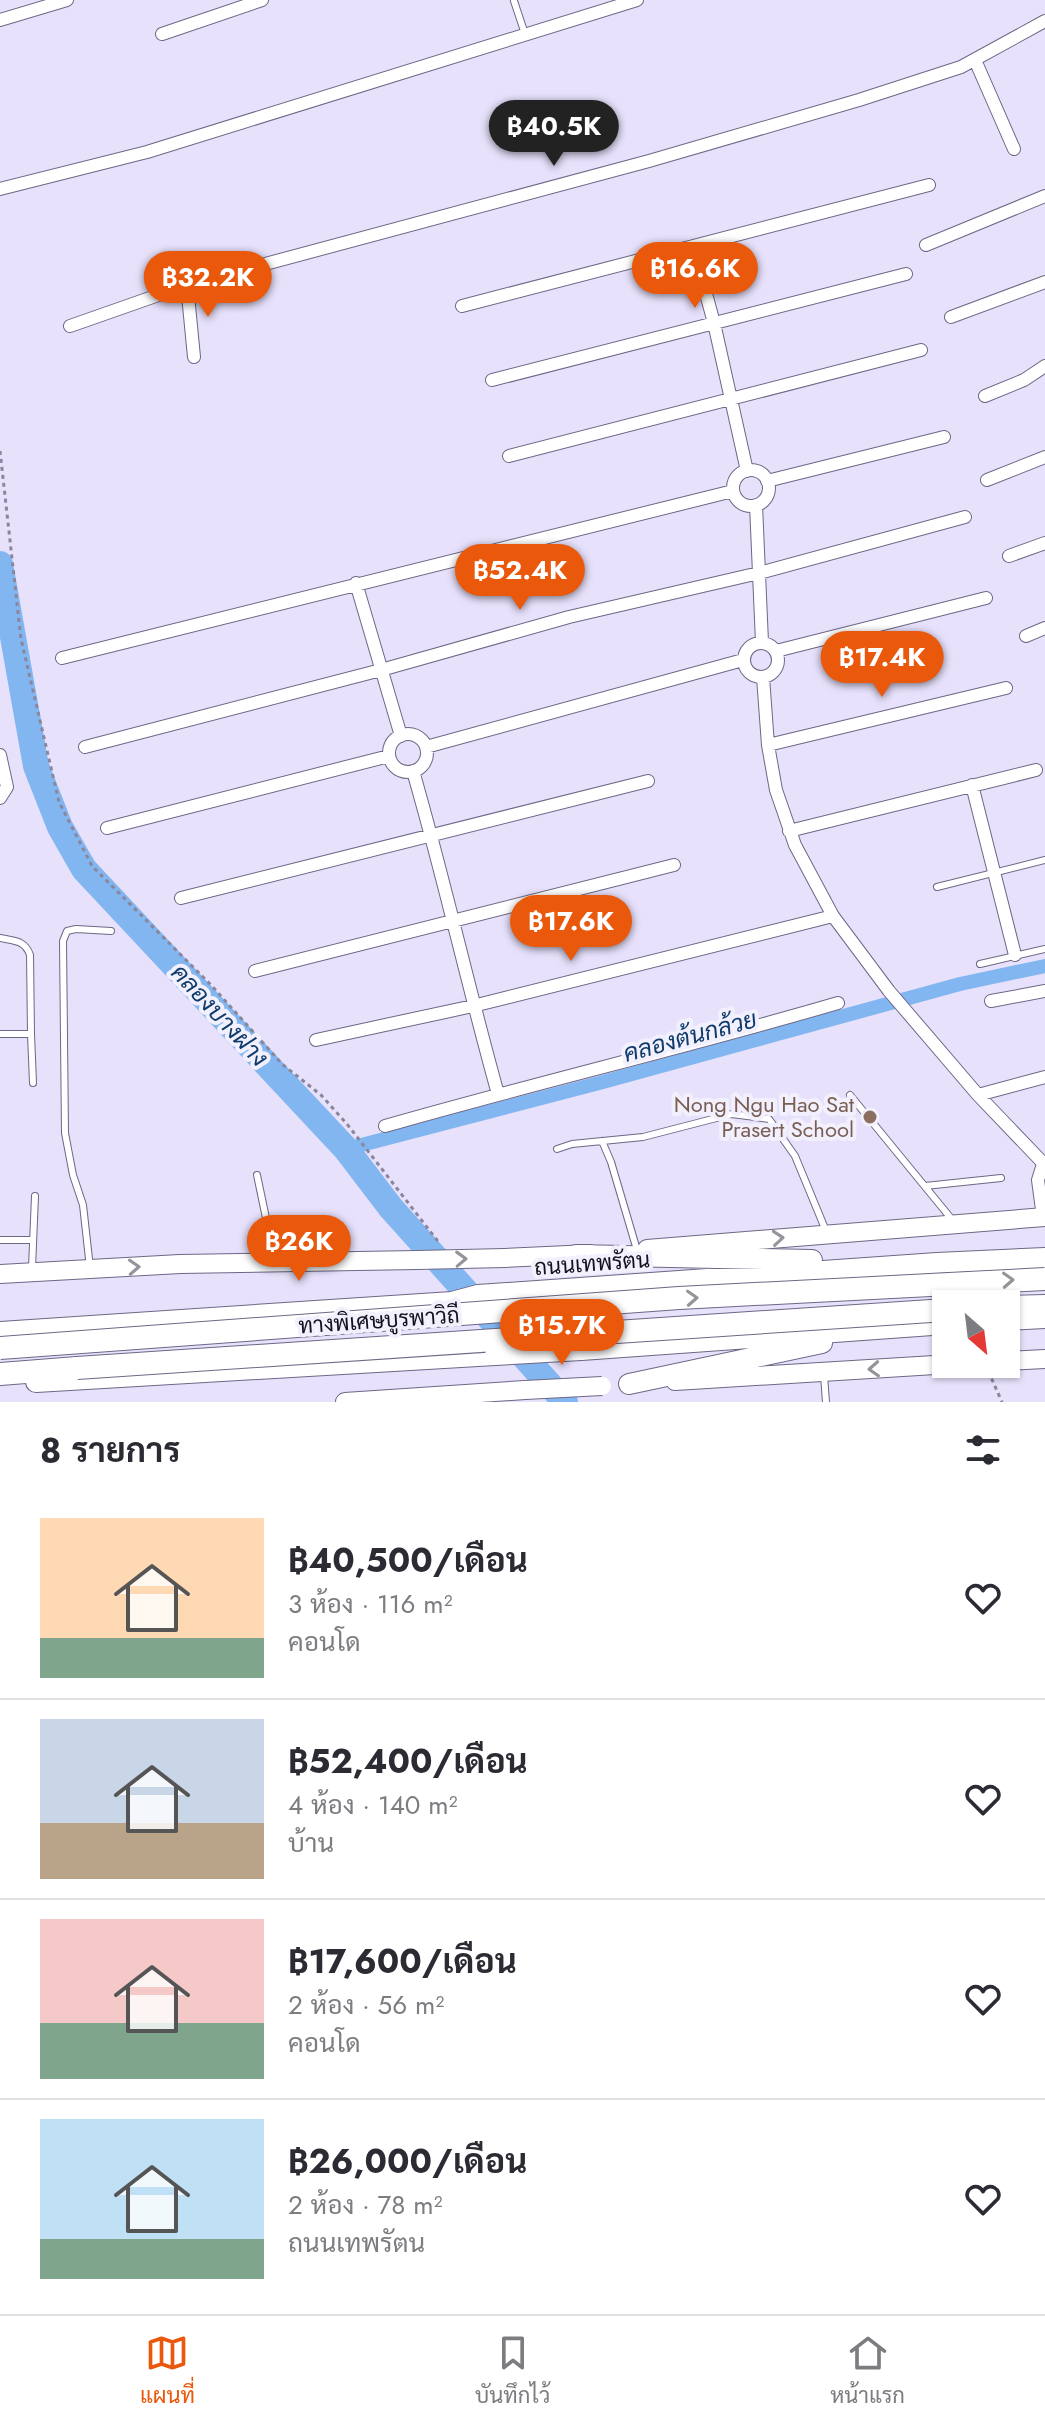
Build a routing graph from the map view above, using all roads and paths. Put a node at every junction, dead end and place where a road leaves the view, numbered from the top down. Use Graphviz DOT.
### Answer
graph roads {
  1 [pos="67,0"];
  2 [pos="262,0"];
  3 [pos="637,0"];
  4 [pos="514,1"];
  5 [pos="0,20"];
  6 [pos="1045,21"];
  7 [pos="162,34"];
  8 [pos="525,34"];
  9 [pos="975,60"];
  10 [pos="1014,149"];
  11 [pos="929,185"];
  12 [pos="0,189"];
  13 [pos="1045,196"];
  14 [pos="926,245"];
  15 [pos="693,246"];
  16 [pos="906,274"];
  17 [pos="1045,282"];
  18 [pos="187,285"];
  19 [pos="462,306"];
  20 [pos="951,317"];
  21 [pos="714,323"];
  22 [pos="70,326"];
  23 [pos="921,350"];
  24 [pos="194,357"];
  25 [pos="1045,366"];
  26 [pos="492,380"];
  27 [pos="985,396"];
  28 [pos="732,399"];
  29 [pos="944,437"];
  30 [pos="0,451"];
  31 [pos="509,456"];
  32 [pos="1045,457"];
  33 [pos="747,471"];
  34 [pos="987,480"];
  35 [pos="767,481"];
  36 [pos="733,491"];
  37 [pos="756,505"];
  38 [pos="965,517"];
  39 [pos="1045,543"];
  40 [pos="1009,556"];
  41 [pos="759,573"];
  42 [pos="356,583"];
  43 [pos="986,598"];
  44 [pos="1045,628"];
  45 [pos="1026,636"];
  46 [pos="762,642"];
  47 [pos="776,651"];
  48 [pos="62,658"];
  49 [pos="743,660"];
  50 [pos="381,670"];
  51 [pos="763,677"];
  52 [pos="1006,688"];
  53 [pos="401,736"];
  54 [pos="768,745"];
  55 [pos="85,747"];
  56 [pos="426,747"];
  57 [pos="0,755"];
  58 [pos="389,756"];
  59 [pos="1036,770"];
  60 [pos="413,771"];
  61 [pos="648,781"];
  62 [pos="972,785"];
  63 [pos="0,798"];
  64 [pos="107,828"];
  65 [pos="789,831"];
  66 [pos="431,834"];
  67 [pos="1045,860"];
  68 [pos="674,865"];
  69 [pos="994,872"];
  70 [pos="937,887"];
  71 [pos="181,898"];
  72 [pos="833,916"];
  73 [pos="455,920"];
  74 [pos="111,931"];
  75 [pos="0,938"];
  76 [pos="1045,949"];
  77 [pos="1015,955"];
  78 [pos="980,964"];
  79 [pos="255,971"];
  80 [pos="1045,991"];
  81 [pos="991,1001"];
  82 [pos="838,1003"];
  83 [pos="473,1006"];
  84 [pos="0,1034"];
  85 [pos="31,1034"];
  86 [pos="316,1040"];
  87 [pos="1045,1077"];
  88 [pos="33,1083"];
  89 [pos="498,1094"];
  90 [pos="850,1095"];
  91 [pos="978,1095"];
  92 [pos="385,1126"];
  93 [pos="602,1141"];
  94 [pos="557,1149"];
  95 [pos="1044,1165"];
  96 [pos="257,1175"];
  97 [pos="1001,1178"];
  98 [pos="925,1186"];
  99 [pos="35,1196"];
  100 [pos="1044,1217"];
  101 [pos="956,1224"];
  102 [pos="827,1234"];
  103 [pos="0,1240"];
  104 [pos="33,1240"];
  105 [pos="441,1245"];
  106 [pos="637,1250"];
  107 [pos="576,1255"];
  108 [pos="1045,1258"];
  109 [pos="276,1263"];
  110 [pos="937,1263"];
  111 [pos="90,1269"];
  112 [pos="32,1272"];
  113 [pos="0,1274"];
  114 [pos="1045,1279"];
  115 [pos="1045,1306"];
  116 [pos="1020,1307"];
  117 [pos="932,1311"];
  118 [pos="1045,1318"];
  119 [pos="1020,1319"];
  120 [pos="932,1325"];
  121 [pos="901,1326"];
  122 [pos="0,1332"];
  123 [pos="0,1348"];
  124 [pos="1045,1359"];
  125 [pos="1020,1360"];
  126 [pos="932,1365"];
  127 [pos="824,1371"];
  128 [pos="0,1374"];
  129 [pos="991,1378"];
  130 [pos="0,1384"];
  131 [pos="629,1384"];
  132 [pos="345,1402"];
  133 [pos="826,1402"];
  134 [pos="1002,1402"];
  1 -- 5 [label="street"];
  2 -- 7 [label="street"];
  3 -- 8 [label="street"];
  4 -- 8 [label="lane"];
  6 -- 9 [label="street"];
  8 -- 12 [label="street"];
  9 -- 10 [label="street"];
  9 -- 18 [label="street"];
  11 -- 15 [label="street"];
  13 -- 14 [label="street"];
  15 -- 19 [label="street"];
  15 -- 21 [label="street"];
  16 -- 21 [label="street"];
  17 -- 20 [label="street"];
  18 -- 22 [label="street"];
  18 -- 24 [label="street"];
  21 -- 26 [label="street"];
  21 -- 28 [label="street"];
  23 -- 28 [label="street"];
  25 -- 27 [label="street"];
  28 -- 31 [label="street"];
  28 -- 33 [label="street"];
  29 -- 35 [label="street"];
  30 -- 105 [label="path"];
  32 -- 34 [label="street"];
  33 -- 35 [label="street"];
  33 -- 36 [label="street"];
  35 -- 37 [label="street"];
  36 -- 37 [label="street"];
  36 -- 42 [label="street"];
  37 -- 41 [label="street"];
  38 -- 41 [label="street"];
  39 -- 40 [label="street"];
  41 -- 46 [label="street"];
  41 -- 50 [label="street"];
  42 -- 48 [label="street"];
  42 -- 50 [label="street"];
  43 -- 47 [label="street"];
  44 -- 45 [label="street"];
  46 -- 47 [label="street"];
  46 -- 49 [label="street"];
  47 -- 51 [label="street"];
  49 -- 51 [label="street"];
  49 -- 56 [label="street"];
  50 -- 53 [label="street"];
  50 -- 55 [label="street"];
  51 -- 54 [label="street"];
  52 -- 54 [label="street"];
  53 -- 56 [label="street"];
  53 -- 58 [label="street"];
  54 -- 65 [label="street"];
  56 -- 60 [label="street"];
  57 -- 63 [label="street"];
  58 -- 60 [label="street"];
  58 -- 64 [label="street"];
  59 -- 62 [label="street"];
  60 -- 66 [label="street"];
  61 -- 66 [label="street"];
  62 -- 65 [label="street"];
  62 -- 69 [label="street"];
  65 -- 72 [label="street"];
  66 -- 71 [label="street"];
  66 -- 73 [label="street"];
  67 -- 69 [label="lane"];
  68 -- 73 [label="street"];
  69 -- 70 [label="lane"];
  69 -- 77 [label="street"];
  72 -- 83 [label="street"];
  72 -- 91 [label="street"];
  73 -- 79 [label="street"];
  73 -- 83 [label="street"];
  74 -- 111 [label="lane"];
  75 -- 85 [label="lane"];
  76 -- 77 [label="lane"];
  77 -- 78 [label="lane"];
  80 -- 81 [label="street"];
  82 -- 89 [label="street"];
  83 -- 86 [label="street"];
  83 -- 89 [label="street"];
  84 -- 85 [label="lane"];
  85 -- 88 [label="lane"];
  87 -- 91 [label="street"];
  89 -- 92 [label="street"];
  90 -- 98 [label="lane"];
  91 -- 95 [label="street"];
  93 -- 94 [label="lane"];
  93 -- 102 [label="lane"];
  93 -- 106 [label="lane"];
  95 -- 100 [label="street"];
  96 -- 109 [label="lane"];
  97 -- 98 [label="lane"];
  98 -- 101 [label="lane"];
  99 -- 104 [label="lane"];
  100 -- 101 [label="main road, ถนนเทพรัตน"];
  101 -- 102 [label="main road, ถนนเทพรัตน"];
  106 -- 102 [label="main road, ถนนเทพรัตน, one-way"];
  103 -- 104 [label="lane"];
  104 -- 112 [label="lane"];
  106 -- 107 [label="main road, ถนนเทพรัตน"];
  109 -- 107 [label="main road, ถนนเทพรัตน, one-way, bridge"];
  107 -- 110 [label="highway"];
  108 -- 110 [label="highway, ถนนเทพรัตน"];
  111 -- 109 [label="main road, ถนนเทพรัตน, one-way"];
  110 -- 122 [label="highway, ถนนเทพรัตน"];
  111 -- 112 [label="main road, ถนนเทพรัตน"];
  112 -- 113 [label="main road, ถนนเทพรัตน"];
  123 -- 114 [label="highway, ทางพิเศษบูรพาวิถี, one-way, bridge"];
  115 -- 116 [label="highway"];
  117 -- 128 [label="highway, ทางพิเศษบูรพาวิถี, bridge"];
  118 -- 119 [label="highway"];
  120 -- 121 [label="highway"];
  121 -- 130 [label="highway, bridge"];
  121 -- 131 [label="highway"];
  124 -- 125 [label="main road"];
  126 -- 127 [label="main road, one-way"];
  127 -- 131 [label="main road"];
  127 -- 133 [label="lane"];
  129 -- 134 [label="path"];
  131 -- 132 [label="main road, bridge"];
}
